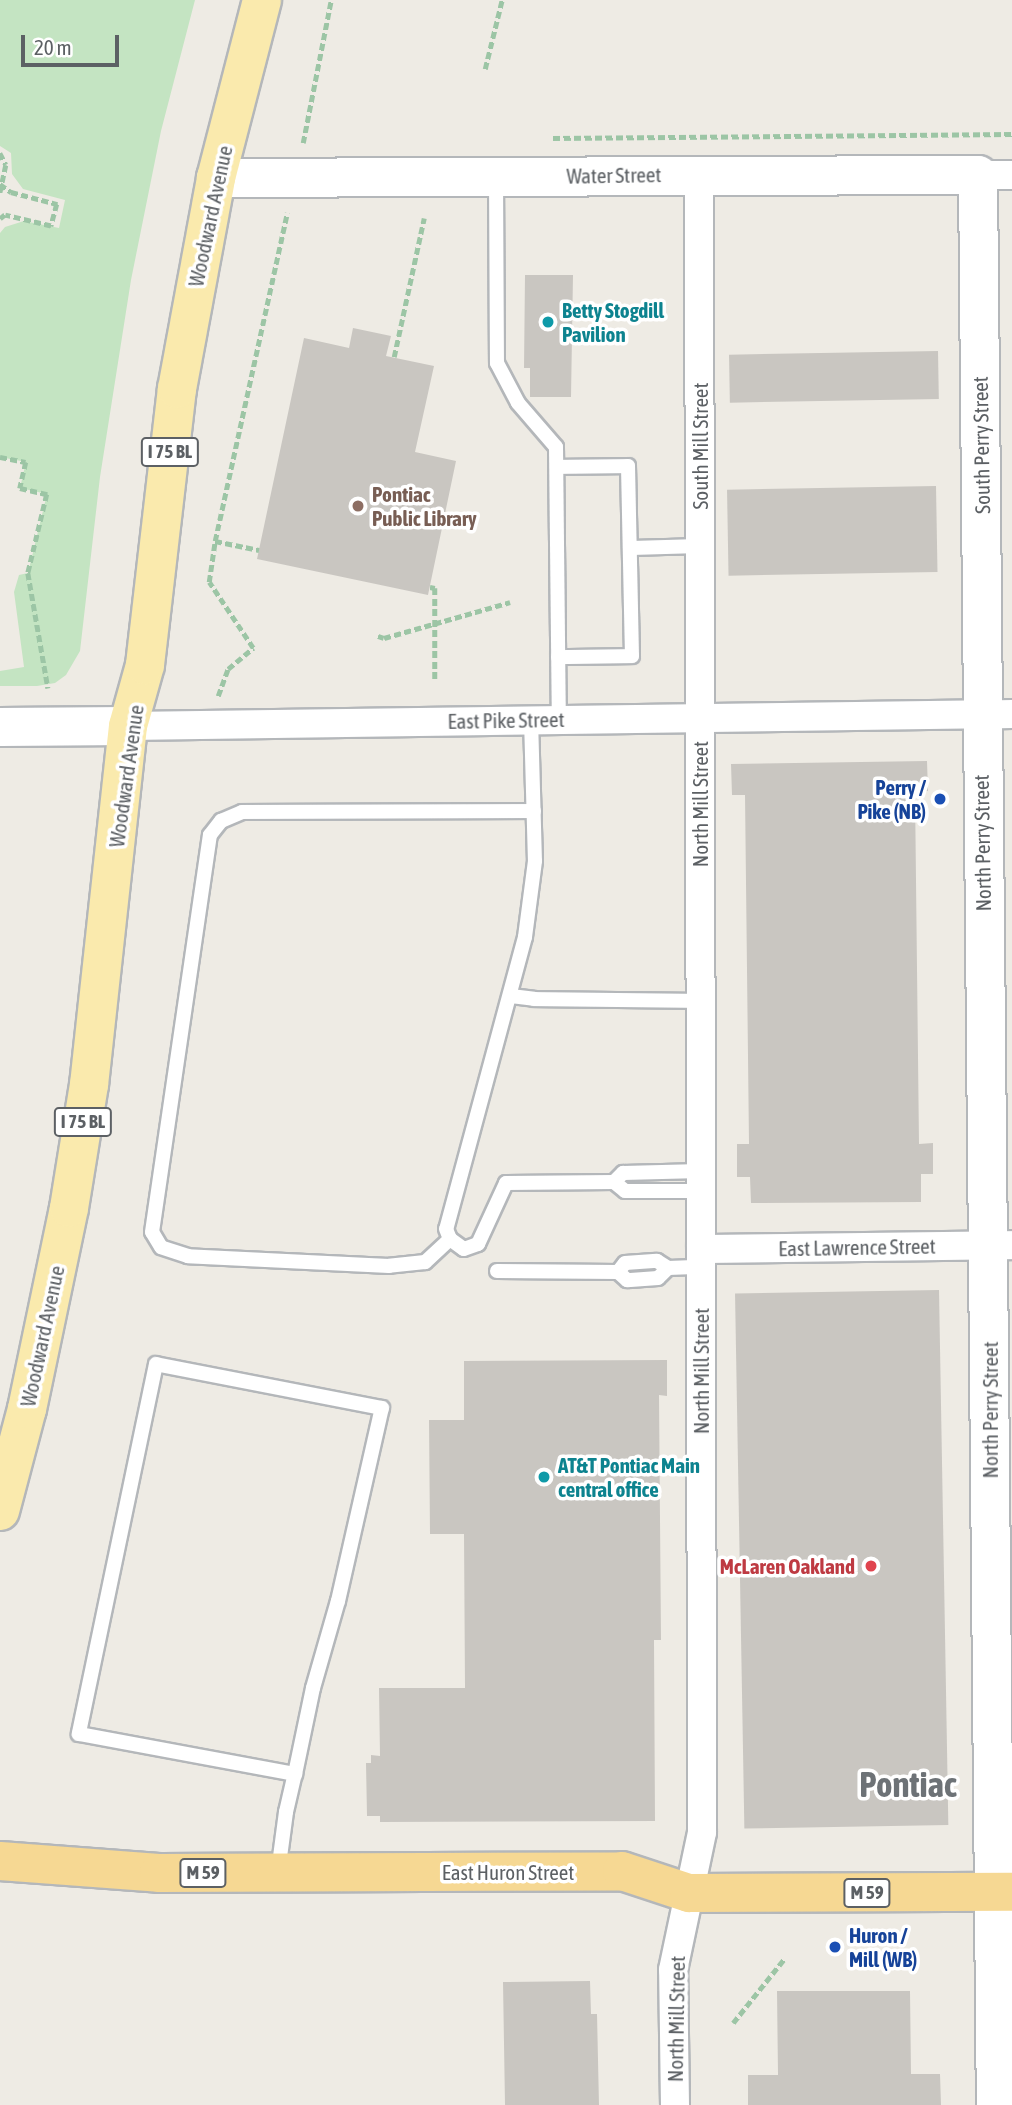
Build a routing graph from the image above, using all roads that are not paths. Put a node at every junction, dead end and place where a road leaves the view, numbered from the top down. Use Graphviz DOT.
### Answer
graph roads {
  1 [pos="262,0"];
  2 [pos="699,174"];
  3 [pos="995,175"];
  4 [pos="496,176"];
  5 [pos="216,178"];
  6 [pos="557,467"];
  7 [pos="701,546"];
  8 [pos="630,548"];
  9 [pos="558,657"];
  10 [pos="997,715"];
  11 [pos="700,717"];
  12 [pos="545,719"];
  13 [pos="128,726"];
  14 [pos="0,727"];
  15 [pos="534,811"];
  16 [pos="511,996"];
  17 [pos="700,1001"];
  18 [pos="701,1181"];
  19 [pos="450,1239"];
  20 [pos="1000,1245"];
  21 [pos="701,1258"];
  22 [pos="497,1271"];
  23 [pos="0,1511"];
  24 [pos="1002,1718"];
  25 [pos="295,1774"];
  26 [pos="0,1861"];
  27 [pos="278,1872"];
  28 [pos="1003,1892"];
  29 [pos="689,1893"];
  30 [pos="675,2105"];
  31 [pos="996,2105"];
  1 -- 5 [label="main road, Woodward Avenue / I 75 BL"];
  2 -- 3 [label="street, Water Street"];
  2 -- 4 [label="street, Water Street"];
  2 -- 7 [label="street, South Mill Street"];
  3 -- 10 [label="street, South Perry Street"];
  4 -- 5 [label="street, Water Street"];
  4 -- 6 [label="lane"];
  5 -- 13 [label="main road, Woodward Avenue / I 75 BL"];
  6 -- 8 [label="lane"];
  6 -- 9 [label="lane"];
  7 -- 8 [label="lane"];
  7 -- 11 [label="street, South Mill Street"];
  8 -- 9 [label="lane"];
  9 -- 12 [label="lane"];
  10 -- 11 [label="street, East Pike Street"];
  10 -- 20 [label="street, North Perry Street"];
  11 -- 12 [label="street, East Pike Street"];
  11 -- 17 [label="street, North Mill Street"];
  12 -- 13 [label="street, East Pike Street"];
  12 -- 15 [label="lane"];
  13 -- 14 [label="street, East Pike Street"];
  13 -- 23 [label="main road, Woodward Avenue / I 75 BL"];
  15 -- 16 [label="lane"];
  15 -- 19 [label="lane"];
  16 -- 17 [label="lane"];
  16 -- 19 [label="lane"];
  17 -- 18 [label="street, North Mill Street"];
  18 -- 19 [label="lane"];
  18 -- 21 [label="street, North Mill Street"];
  20 -- 21 [label="street, East Lawrence Street"];
  20 -- 24 [label="street, North Perry Street"];
  21 -- 22 [label="lane"];
  21 -- 29 [label="street, North Mill Street"];
  24 -- 28 [label="street, North Perry Street"];
  25 -- 25 [label="lane"];
  25 -- 27 [label="lane"];
  26 -- 27 [label="highway, East Huron Street / M 59"];
  27 -- 29 [label="highway, East Huron Street / M 59"];
  28 -- 29 [label="highway, East Huron Street / M 59"];
  28 -- 31 [label="street, North Perry Street"];
  29 -- 30 [label="street, North Mill Street"];
}
